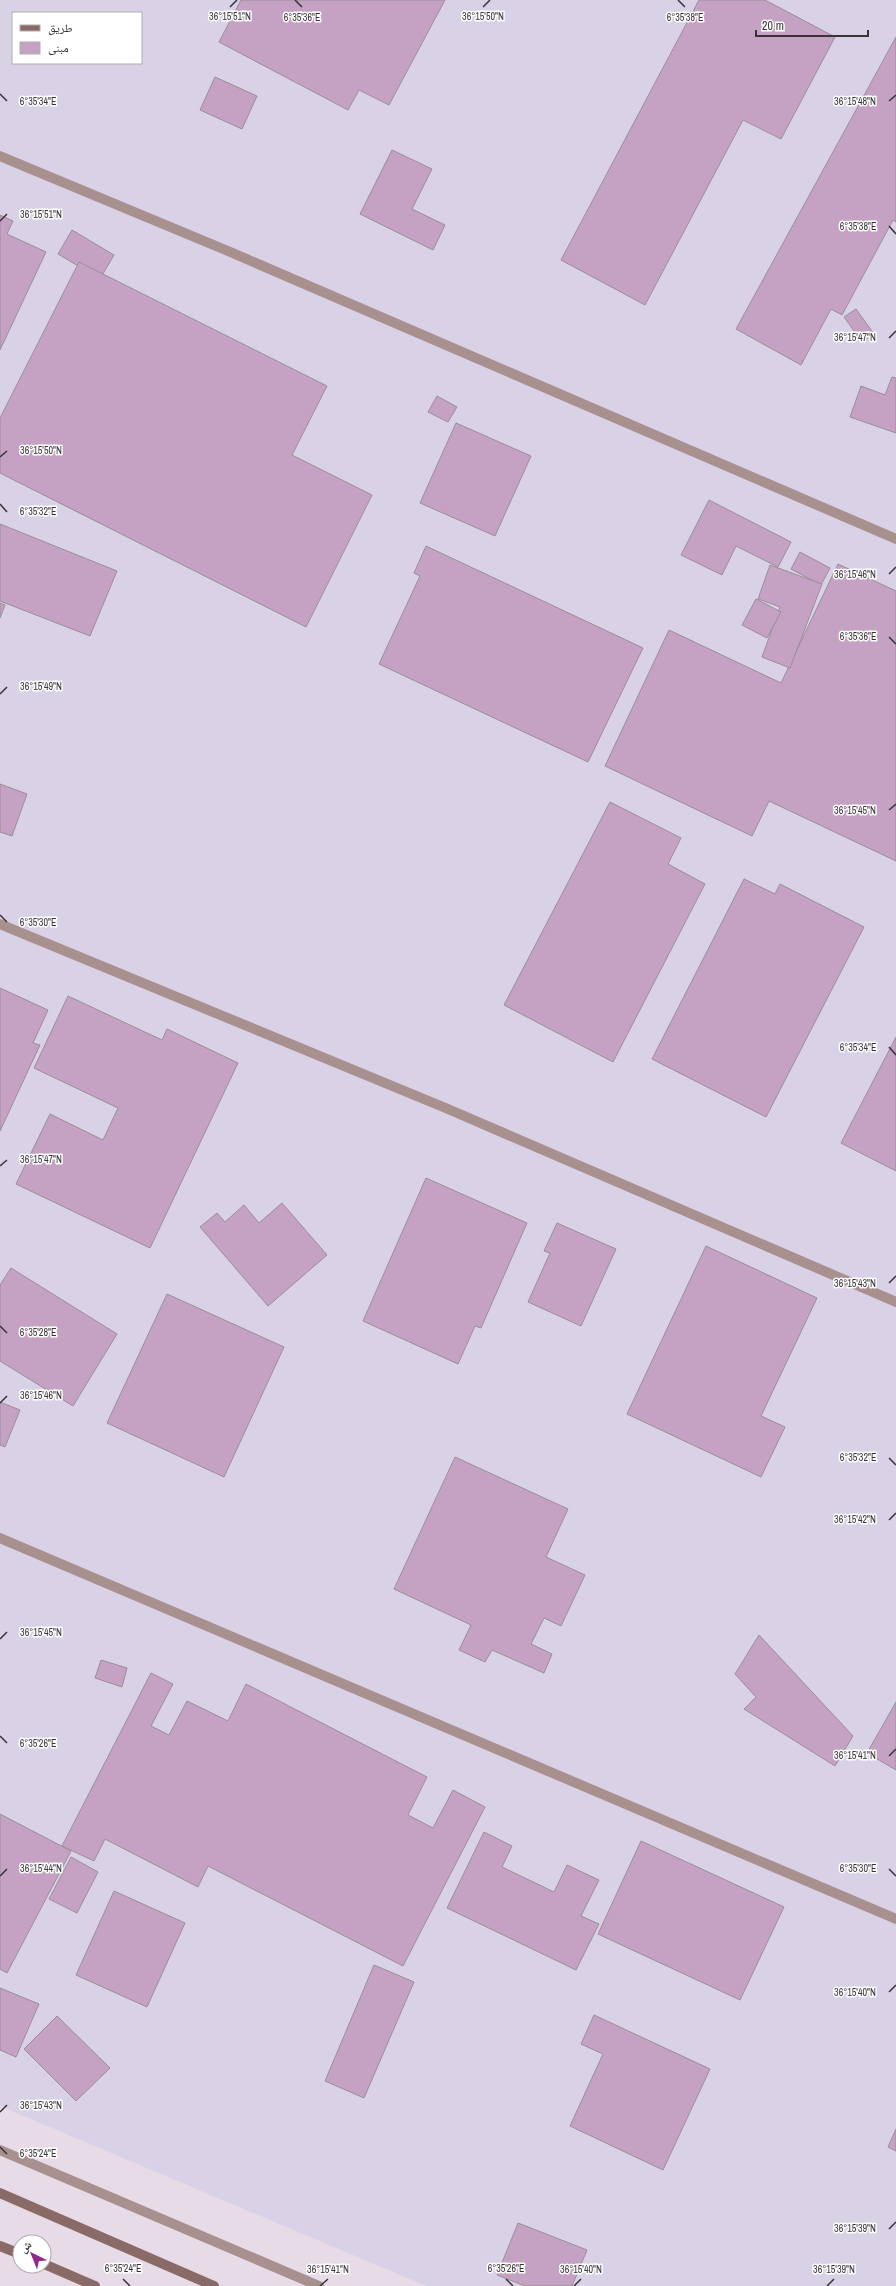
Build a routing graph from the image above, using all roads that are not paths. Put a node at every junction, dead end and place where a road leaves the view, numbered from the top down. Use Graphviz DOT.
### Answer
graph roads {
  1 [pos="0,156"];
  2 [pos="896,539"];
  3 [pos="0,924"];
  4 [pos="896,1302"];
  5 [pos="0,1538"];
  6 [pos="896,1919"];
  7 [pos="0,2150"];
  8 [pos="0,2193"];
  9 [pos="0,2246"];
  10 [pos="12,2251"];
  11 [pos="52,2267"];
  12 [pos="95,2286"];
  13 [pos="214,2286"];
  14 [pos="319,2286"];
  1 -- 2 [label="street"];
  3 -- 4 [label="street"];
  5 -- 6 [label="street"];
  7 -- 14 [label="street"];
  8 -- 13 [label="main road"];
  9 -- 10 [label="main road"];
  11 -- 12 [label="main road"];
}
